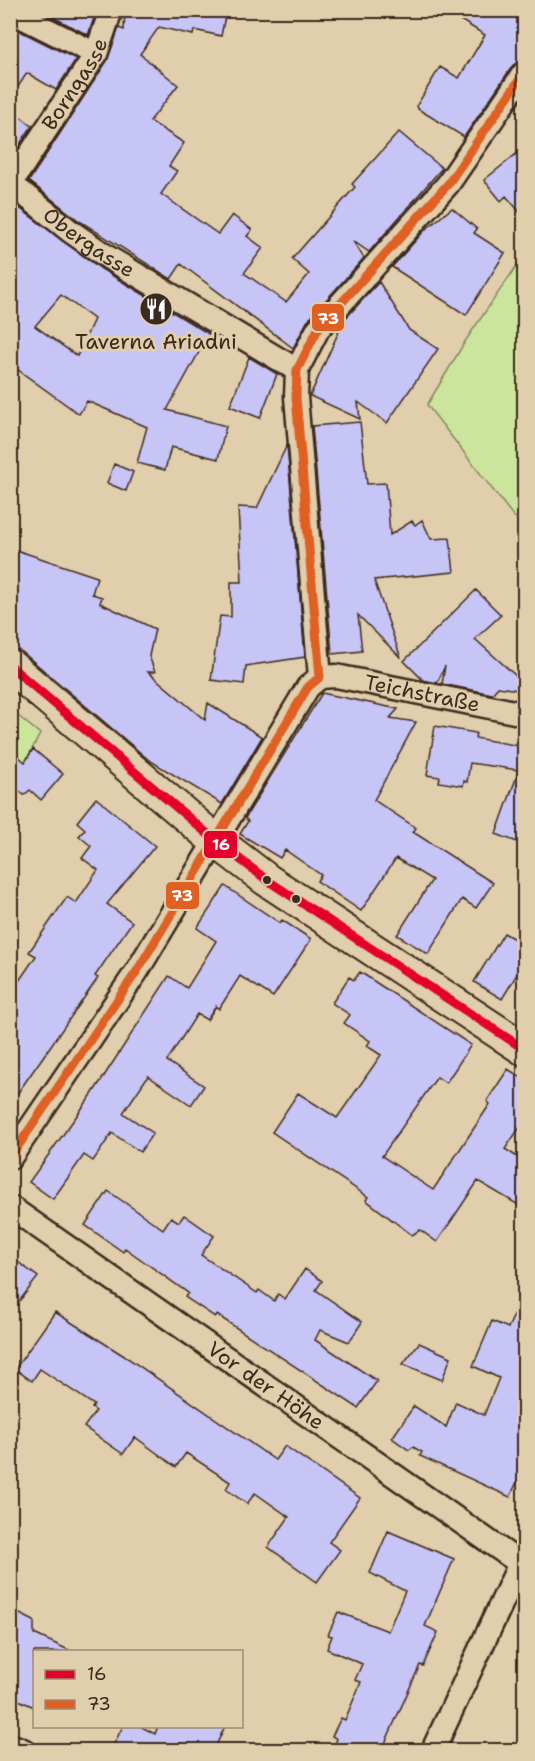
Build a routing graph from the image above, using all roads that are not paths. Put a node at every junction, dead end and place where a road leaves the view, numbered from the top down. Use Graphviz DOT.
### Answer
graph roads {
  1 [pos="111,10"];
  2 [pos="10,11"];
  3 [pos="96,54"];
  4 [pos="525,73"];
  5 [pos="11,183"];
  6 [pos="297,370"];
  7 [pos="10,666"];
  8 [pos="320,677"];
  9 [pos="525,714"];
  10 [pos="216,841"];
  11 [pos="525,1049"];
  12 [pos="10,1158"];
  13 [pos="10,1207"];
  14 [pos="523,1562"];
  15 [pos="10,1745"];
  16 [pos="23,1750"];
  17 [pos="434,1750"];
  1 -- 3 [label="street, Borngasse"];
  2 -- 3 [label="street"];
  3 -- 5 [label="street, Borngasse"];
  4 -- 6 [label="street"];
  5 -- 6 [label="street, Obergasse"];
  6 -- 8 [label="street"];
  7 -- 10 [label="street"];
  8 -- 9 [label="street, Teichstraße"];
  8 -- 10 [label="street"];
  10 -- 11 [label="street"];
  10 -- 12 [label="street"];
  13 -- 14 [label="street, Vor der Höhe"];
  14 -- 17 [label="street"];
  15 -- 16 [label="street"];
}
